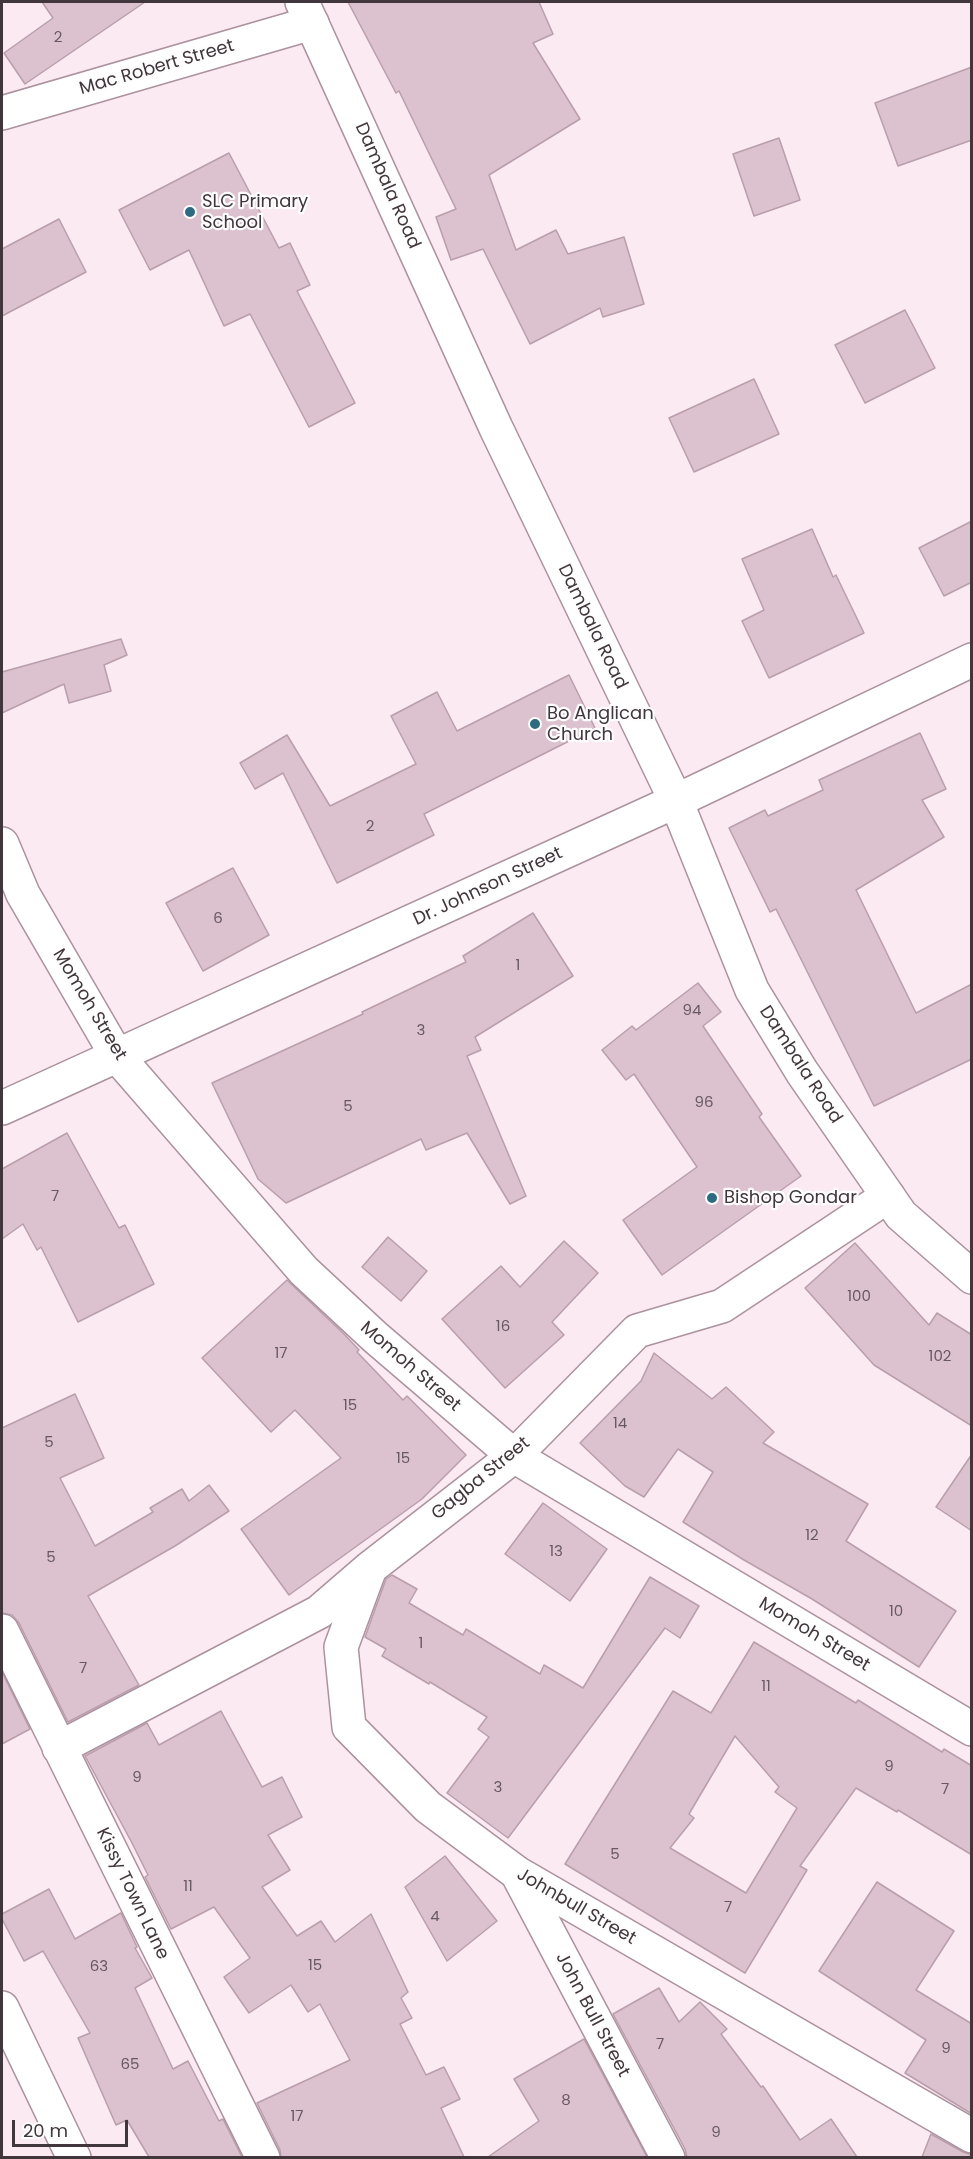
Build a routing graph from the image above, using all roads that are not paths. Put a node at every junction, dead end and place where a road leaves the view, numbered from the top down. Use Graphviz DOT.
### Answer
graph roads {
  1 [pos="307,12"];
  2 [pos="2,113"];
  3 [pos="972,660"];
  4 [pos="676,801"];
  5 [pos="2,844"];
  6 [pos="117,1056"];
  7 [pos="2,1108"];
  8 [pos="888,1196"];
  9 [pos="972,1277"];
  10 [pos="514,1456"];
  11 [pos="370,1568"];
  12 [pos="2,1631"];
  13 [pos="972,1729"];
  14 [pos="59,1748"];
  15 [pos="517,1874"];
  16 [pos="2,2008"];
  17 [pos="972,2136"];
  18 [pos="75,2157"];
  19 [pos="263,2157"];
  20 [pos="668,2157"];
  1 -- 2 [label="street, Mac Robert Street"];
  1 -- 4 [label="street, Dambala Road"];
  3 -- 4 [label="street, Dr. Johnson Street"];
  4 -- 6 [label="street, Dr. Johnson Street"];
  4 -- 8 [label="street, Dambala Road"];
  5 -- 6 [label="street, Momoh Street"];
  6 -- 7 [label="street, Dr. Johnson Street"];
  6 -- 10 [label="street, Momoh Street"];
  8 -- 9 [label="street, Dambala Road"];
  8 -- 10 [label="street, Gagba Street"];
  10 -- 11 [label="street, Gagba Street"];
  10 -- 13 [label="street, Momoh Street"];
  11 -- 14 [label="street, Gagba Street"];
  11 -- 15 [label="street, Johnbull Street"];
  12 -- 14 [label="street, Kissy Town Lane"];
  14 -- 19 [label="street, Kissy Town Lane"];
  15 -- 17 [label="street, Johnbull Street"];
  15 -- 20 [label="street, John Bull Street"];
  16 -- 18 [label="street"];
}
